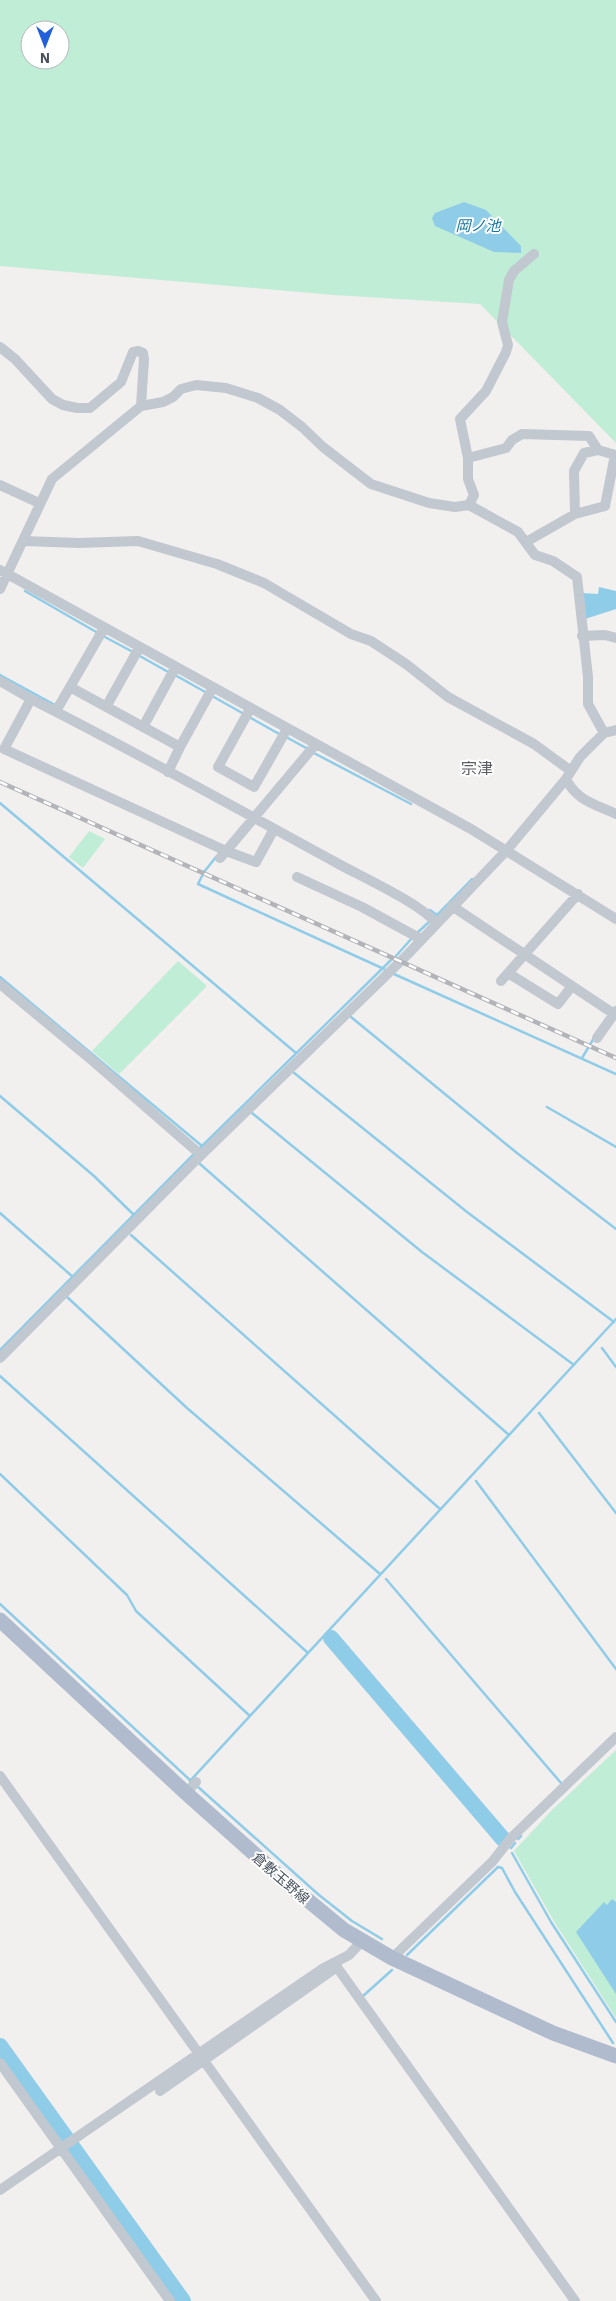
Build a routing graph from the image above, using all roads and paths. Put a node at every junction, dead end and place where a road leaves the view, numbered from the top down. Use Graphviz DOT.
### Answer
graph roads {
  1 [pos="534,254"];
  2 [pos="0,347"];
  3 [pos="141,406"];
  4 [pos="598,450"];
  5 [pos="468,458"];
  6 [pos="0,485"];
  7 [pos="39,503"];
  8 [pos="469,505"];
  9 [pos="575,514"];
  10 [pos="24,541"];
  11 [pos="526,542"];
  12 [pos="4,572"];
  13 [pos="0,590"];
  14 [pos="102,632"];
  15 [pos="582,636"];
  16 [pos="616,638"];
  17 [pos="137,652"];
  18 [pos="173,672"];
  19 [pos="0,681"];
  20 [pos="70,687"];
  21 [pos="210,693"];
  22 [pos="31,699"];
  23 [pos="106,707"];
  24 [pos="58,708"];
  25 [pos="248,714"];
  26 [pos="143,727"];
  27 [pos="616,730"];
  28 [pos="604,733"];
  29 [pos="284,734"];
  30 [pos="180,747"];
  31 [pos="312,749"];
  32 [pos="169,769"];
  33 [pos="568,775"];
  34 [pos="616,814"];
  35 [pos="250,817"];
  36 [pos="274,829"];
  37 [pos="224,851"];
  38 [pos="506,851"];
  39 [pos="297,877"];
  40 [pos="578,894"];
  41 [pos="452,906"];
  42 [pos="616,919"];
  43 [pos="433,920"];
  44 [pos="417,937"];
  45 [pos="525,954"];
  46 [pos="0,984"];
  47 [pos="572,986"];
  48 [pos="615,1013"];
  49 [pos="597,1038"];
  50 [pos="198,1153"];
  51 [pos="0,1358"];
  52 [pos="0,1620"];
  53 [pos="616,1737"];
  54 [pos="0,1776"];
  55 [pos="362,1941"];
  56 [pos="392,1958"];
  57 [pos="335,1965"];
  58 [pos="616,2056"];
  59 [pos="202,2058"];
  60 [pos="0,2063"];
  61 [pos="171,2079"];
  62 [pos="160,2091"];
  63 [pos="66,2145"];
  64 [pos="0,2190"];
  65 [pos="170,2301"];
  66 [pos="376,2301"];
  67 [pos="575,2301"];
  1 -- 5 [label="street"];
  2 -- 3 [label="street"];
  3 -- 7 [label="street"];
  3 -- 8 [label="street"];
  4 -- 5 [label="street"];
  4 -- 9 [label="street"];
  4 -- 9 [label="street"];
  5 -- 8 [label="street"];
  6 -- 7 [label="street"];
  7 -- 10 [label="street"];
  8 -- 11 [label="street"];
  9 -- 11 [label="street"];
  10 -- 12 [label="street"];
  10 -- 33 [label="street"];
  11 -- 15 [label="street"];
  12 -- 13 [label="street"];
  12 -- 14 [label="street"];
  14 -- 17 [label="street"];
  14 -- 20 [label="street"];
  15 -- 16 [label="street"];
  15 -- 28 [label="street"];
  17 -- 18 [label="street"];
  17 -- 23 [label="street"];
  18 -- 21 [label="street"];
  18 -- 26 [label="street"];
  19 -- 22 [label="street"];
  20 -- 23 [label="street"];
  20 -- 24 [label="street"];
  21 -- 25 [label="street"];
  21 -- 30 [label="street"];
  22 -- 24 [label="street"];
  22 -- 37 [label="street"];
  23 -- 26 [label="street"];
  24 -- 32 [label="street"];
  25 -- 29 [label="street"];
  25 -- 29 [label="street"];
  26 -- 30 [label="street"];
  27 -- 28 [label="street"];
  28 -- 33 [label="street"];
  29 -- 31 [label="street"];
  30 -- 32 [label="street"];
  31 -- 35 [label="street"];
  31 -- 38 [label="street"];
  32 -- 35 [label="street"];
  33 -- 34 [label="street"];
  33 -- 38 [label="street"];
  35 -- 36 [label="street"];
  35 -- 37 [label="street"];
  36 -- 37 [label="street"];
  36 -- 43 [label="street"];
  38 -- 40 [label="street"];
  38 -- 41 [label="street"];
  39 -- 44 [label="street"];
  40 -- 42 [label="street"];
  40 -- 45 [label="street"];
  41 -- 43 [label="street"];
  41 -- 45 [label="street"];
  43 -- 44 [label="street"];
  44 -- 50 [label="street"];
  45 -- 47 [label="street"];
  45 -- 47 [label="street"];
  46 -- 50 [label="street"];
  47 -- 48 [label="street"];
  48 -- 49 [label="street"];
  50 -- 51 [label="street"];
  52 -- 55 [label="main road, 倉敷玉野線"];
  53 -- 56 [label="street"];
  54 -- 59 [label="street"];
  55 -- 56 [label="main road, 倉敷玉野線"];
  55 -- 57 [label="street"];
  56 -- 58 [label="main road, 倉敷玉野線"];
  57 -- 59 [label="street"];
  57 -- 67 [label="street"];
  59 -- 61 [label="street"];
  59 -- 66 [label="street"];
  60 -- 63 [label="street"];
  61 -- 62 [label="street"];
  61 -- 63 [label="street"];
  63 -- 64 [label="street"];
  63 -- 65 [label="street"];
}
